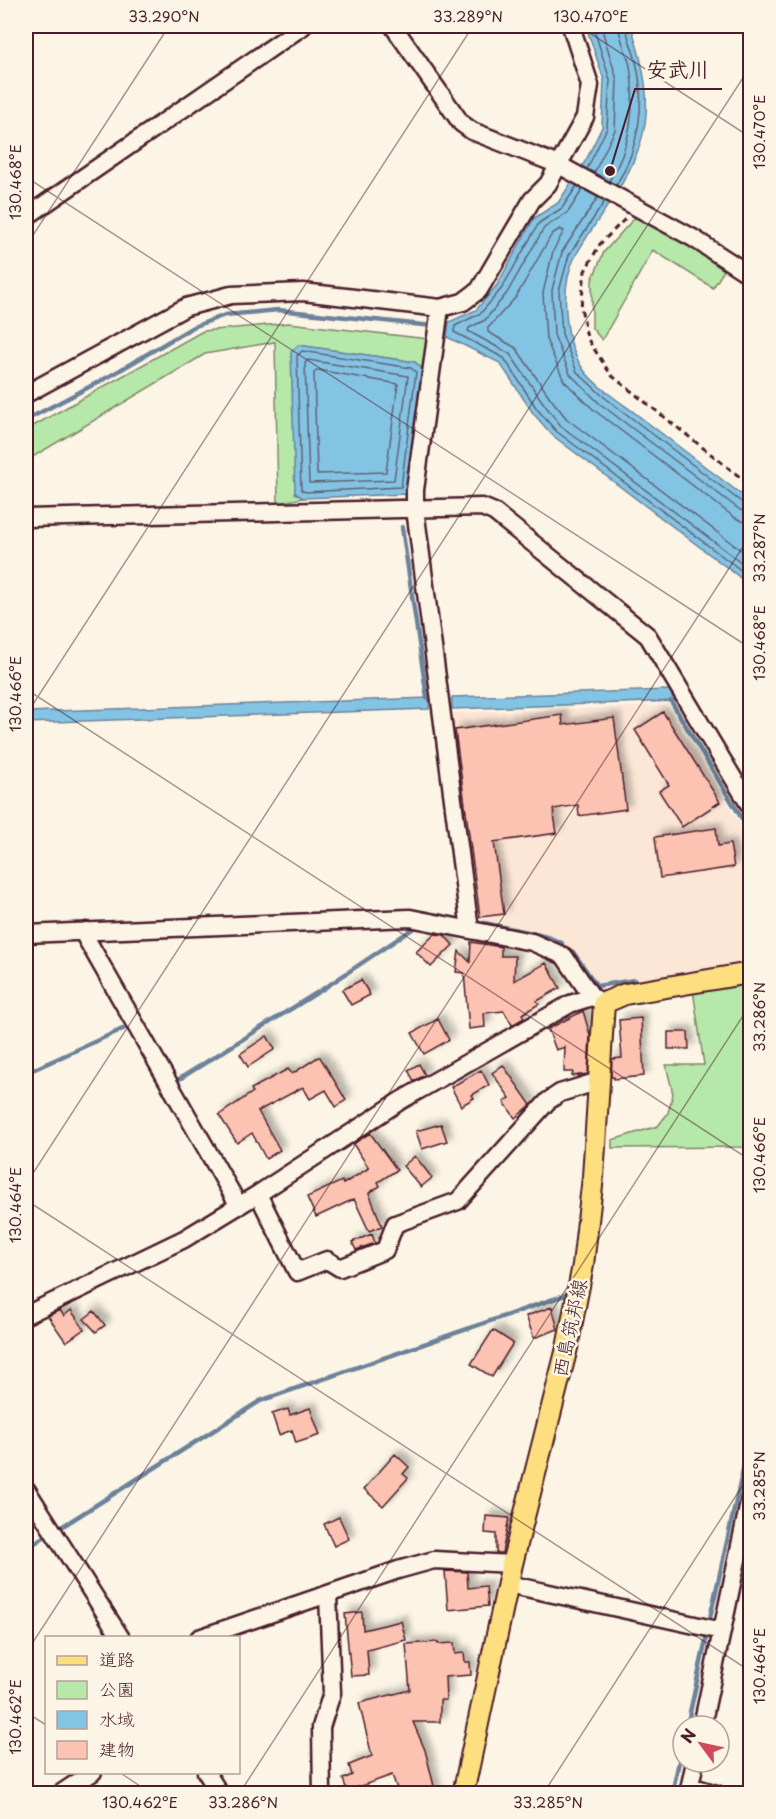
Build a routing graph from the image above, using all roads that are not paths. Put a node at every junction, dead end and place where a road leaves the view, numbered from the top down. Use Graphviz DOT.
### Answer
graph roads {
  1 [pos="303,26"];
  2 [pos="393,26"];
  3 [pos="571,26"];
  4 [pos="561,167"];
  5 [pos="26,218"];
  6 [pos="750,275"];
  7 [pos="440,308"];
  8 [pos="26,394"];
  9 [pos="415,509"];
  10 [pos="26,518"];
  11 [pos="750,806"];
  12 [pos="470,930"];
  13 [pos="86,931"];
  14 [pos="26,934"];
  15 [pos="750,973"];
  16 [pos="598,1000"];
  17 [pos="600,1081"];
  18 [pos="258,1194"];
  19 [pos="239,1206"];
  20 [pos="26,1316"];
  21 [pos="26,1489"];
  22 [pos="750,1498"];
  23 [pos="512,1564"];
  24 [pos="508,1584"];
  25 [pos="328,1595"];
  26 [pos="722,1631"];
  27 [pos="120,1636"];
  28 [pos="205,1636"];
  29 [pos="705,1714"];
  30 [pos="91,1774"];
  31 [pos="207,1774"];
  32 [pos="692,1774"];
  33 [pos="689,1790"];
  34 [pos="60,1794"];
  35 [pos="220,1794"];
  36 [pos="322,1794"];
  37 [pos="463,1794"];
  38 [pos="717,1794"];
  1 -- 5 [label="street"];
  2 -- 4 [label="street"];
  3 -- 4 [label="street"];
  4 -- 6 [label="street"];
  4 -- 7 [label="street"];
  7 -- 8 [label="street"];
  7 -- 9 [label="street"];
  9 -- 10 [label="street"];
  9 -- 11 [label="street"];
  9 -- 12 [label="street"];
  12 -- 13 [label="street"];
  12 -- 16 [label="street"];
  13 -- 14 [label="street"];
  13 -- 19 [label="street"];
  15 -- 16 [label="main road"];
  16 -- 17 [label="main road, 西島筑邦線"];
  16 -- 18 [label="street"];
  17 -- 18 [label="street"];
  17 -- 23 [label="main road, 西島筑邦線"];
  18 -- 19 [label="street"];
  19 -- 20 [label="street"];
  21 -- 27 [label="street"];
  22 -- 26 [label="street"];
  23 -- 24 [label="main road, 西島筑邦線"];
  23 -- 25 [label="street"];
  24 -- 26 [label="street"];
  24 -- 37 [label="main road, 西島筑邦線"];
  25 -- 28 [label="street"];
  25 -- 36 [label="street"];
  26 -- 29 [label="street"];
  30 -- 34 [label="street"];
  31 -- 35 [label="street"];
  32 -- 33 [label="street"];
  33 -- 38 [label="street"];
}
